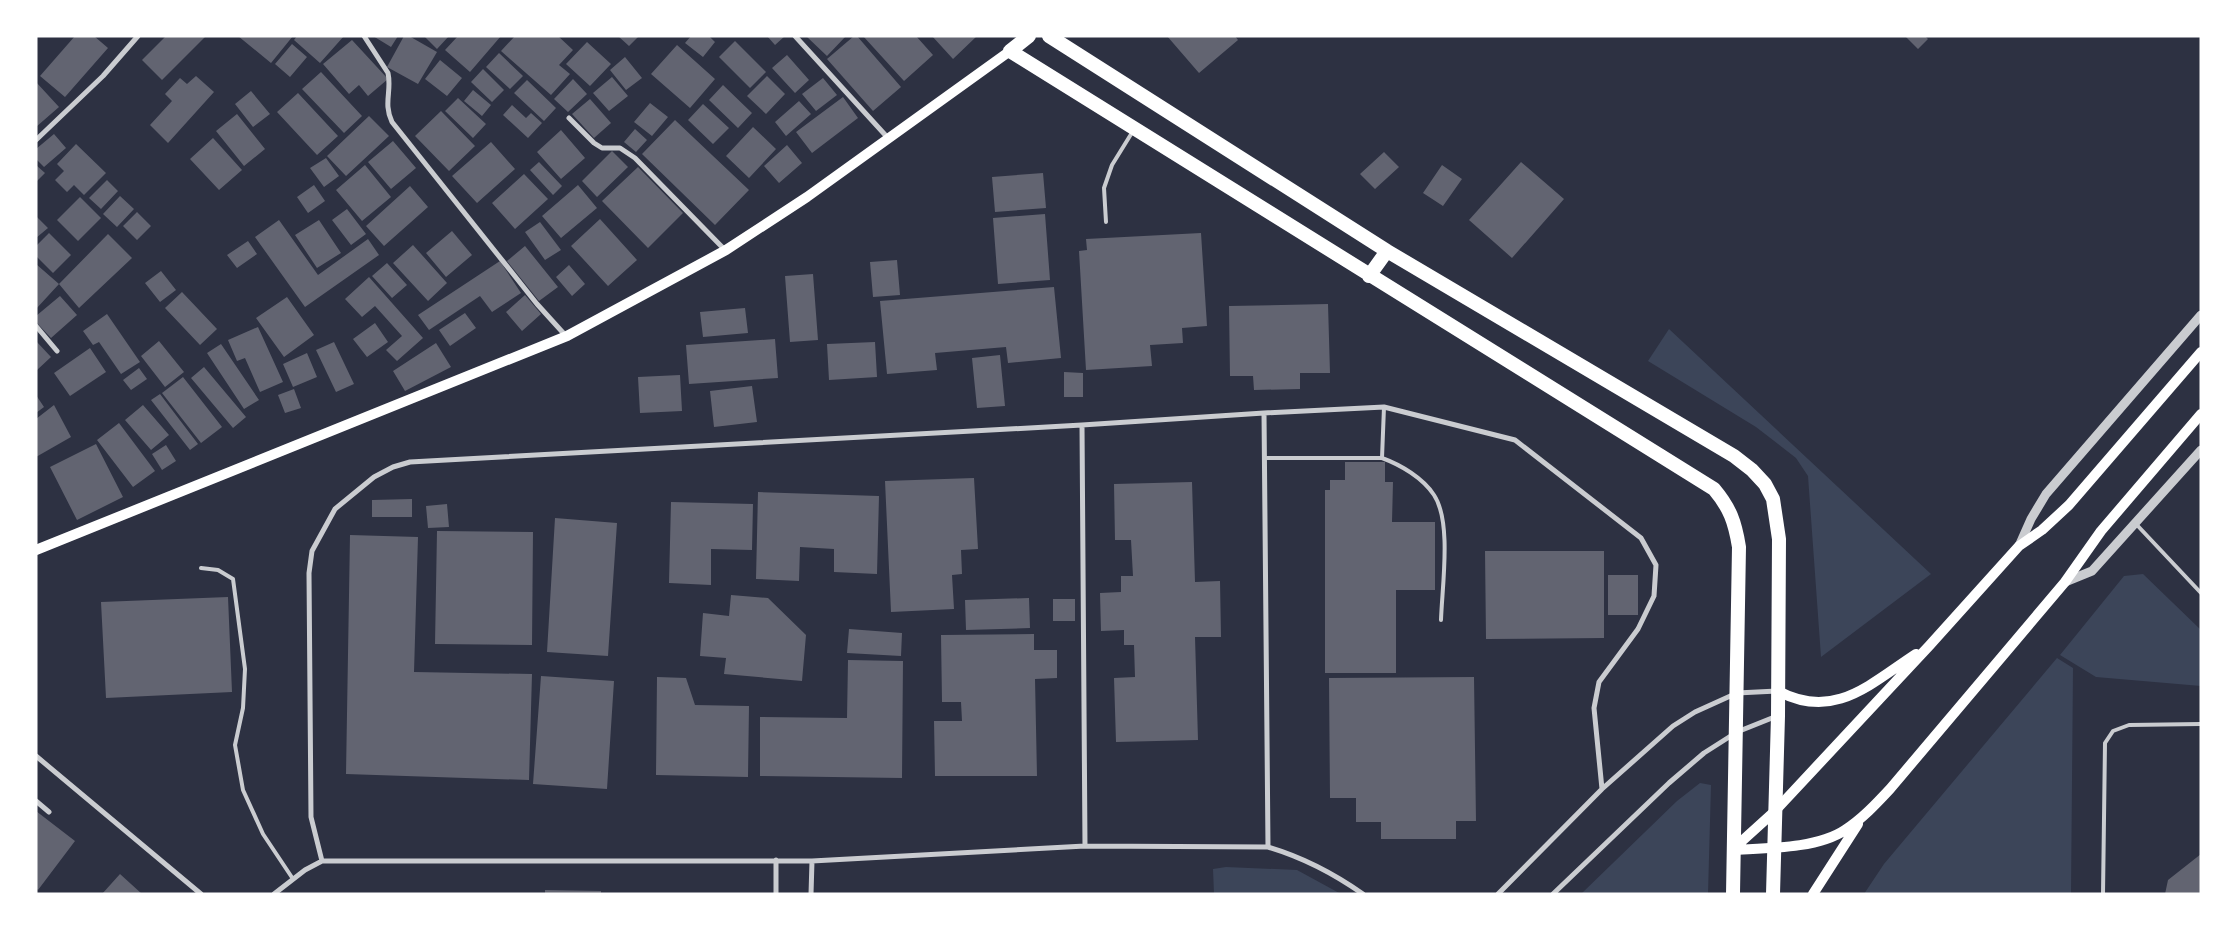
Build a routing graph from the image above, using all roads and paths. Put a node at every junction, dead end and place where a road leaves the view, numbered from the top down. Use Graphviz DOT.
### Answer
graph roads {
  1 [pos="138,36"];
  2 [pos="364,36"];
  3 [pos="795,36"];
  4 [pos="1029,36"];
  5 [pos="1049,36"];
  6 [pos="1010,51"];
  7 [pos="569,118"];
  8 [pos="1135,129"];
  9 [pos="888,138"];
  10 [pos="36,140"];
  11 [pos="1106,222"];
  12 [pos="726,250"];
  13 [pos="1387,251"];
  14 [pos="1370,276"];
  15 [pos="2201,315"];
  16 [pos="36,326"];
  17 [pos="567,336"];
  18 [pos="58,351"];
  19 [pos="2201,352"];
  20 [pos="1384,407"];
  21 [pos="1264,413"];
  22 [pos="2201,414"];
  23 [pos="1082,425"];
  24 [pos="2201,450"];
  25 [pos="1264,458"];
  26 [pos="1382,458"];
  27 [pos="2136,524"];
  28 [pos="2019,546"];
  29 [pos="36,550"];
  30 [pos="201,568"];
  31 [pos="2065,582"];
  32 [pos="2201,594"];
  33 [pos="1441,620"];
  34 [pos="1929,646"];
  35 [pos="1778,691"];
  36 [pos="1737,693"];
  37 [pos="1778,716"];
  38 [pos="2201,724"];
  39 [pos="1737,732"];
  40 [pos="36,756"];
  41 [pos="1602,789"];
  42 [pos="36,801"];
  43 [pos="49,812"];
  44 [pos="1774,812"];
  45 [pos="1864,815"];
  46 [pos="1085,846"];
  47 [pos="1268,847"];
  48 [pos="1773,847"];
  49 [pos="1732,850"];
  50 [pos="776,860"];
  51 [pos="322,861"];
  52 [pos="812,861"];
  53 [pos="293,879"];
  54 [pos="201,894"];
  55 [pos="274,894"];
  56 [pos="776,894"];
  57 [pos="811,894"];
  58 [pos="1363,894"];
  59 [pos="1498,894"];
  60 [pos="1553,894"];
  61 [pos="1733,894"];
  62 [pos="1773,894"];
  63 [pos="1813,894"];
  64 [pos="2103,894"];
  1 -- 10 [label="street"];
  2 -- 17 [label="street"];
  3 -- 9 [label="street"];
  4 -- 6 [label="highway"];
  5 -- 13 [label="highway"];
  6 -- 8 [label="highway"];
  6 -- 9 [label="main road"];
  7 -- 12 [label="street"];
  8 -- 11 [label="lane"];
  8 -- 14 [label="highway"];
  9 -- 12 [label="main road"];
  12 -- 17 [label="main road"];
  13 -- 14 [label="highway"];
  13 -- 35 [label="highway"];
  14 -- 36 [label="highway"];
  15 -- 28 [label="street"];
  16 -- 18 [label="street"];
  17 -- 29 [label="main road"];
  19 -- 28 [label="main road"];
  20 -- 21 [label="street"];
  20 -- 26 [label="lane"];
  20 -- 41 [label="street"];
  21 -- 23 [label="street"];
  21 -- 25 [label="street"];
  22 -- 31 [label="main road"];
  23 -- 46 [label="street"];
  23 -- 51 [label="street"];
  24 -- 27 [label="street"];
  25 -- 26 [label="lane"];
  25 -- 47 [label="street"];
  26 -- 33 [label="lane"];
  27 -- 31 [label="street"];
  27 -- 32 [label="lane"];
  28 -- 34 [label="main road"];
  30 -- 53 [label="lane"];
  31 -- 45 [label="main road"];
  34 -- 35 [label="main road"];
  34 -- 44 [label="main road"];
  35 -- 36 [label="street"];
  35 -- 37 [label="highway"];
  36 -- 39 [label="highway"];
  36 -- 41 [label="street"];
  37 -- 39 [label="street"];
  37 -- 44 [label="highway"];
  38 -- 64 [label="lane"];
  39 -- 49 [label="highway"];
  39 -- 60 [label="street"];
  40 -- 54 [label="street"];
  41 -- 59 [label="street"];
  42 -- 43 [label="street"];
  44 -- 48 [label="highway"];
  44 -- 49 [label="main road"];
  45 -- 48 [label="main road"];
  45 -- 63 [label="main road"];
  46 -- 47 [label="street"];
  46 -- 52 [label="street"];
  47 -- 58 [label="street"];
  48 -- 49 [label="main road"];
  48 -- 62 [label="highway"];
  49 -- 61 [label="highway"];
  50 -- 51 [label="street"];
  50 -- 52 [label="street"];
  50 -- 56 [label="street"];
  51 -- 53 [label="street"];
  52 -- 57 [label="street"];
  53 -- 55 [label="street"];
}
